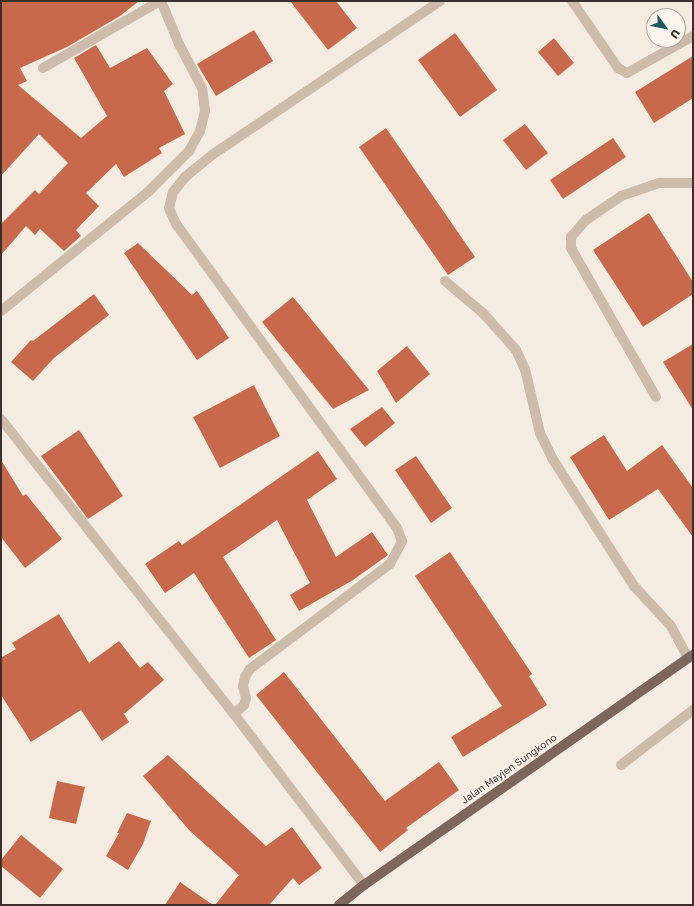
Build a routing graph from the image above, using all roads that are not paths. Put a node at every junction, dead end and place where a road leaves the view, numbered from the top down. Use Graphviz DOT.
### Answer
graph roads {
  1 [pos="161,1"];
  2 [pos="440,1"];
  3 [pos="572,1"];
  4 [pos="693,36"];
  5 [pos="43,68"];
  6 [pos="693,182"];
  7 [pos="445,281"];
  8 [pos="1,311"];
  9 [pos="656,397"];
  10 [pos="1,419"];
  11 [pos="691,656"];
  12 [pos="693,710"];
  13 [pos="234,714"];
  14 [pos="621,765"];
  15 [pos="364,885"];
  16 [pos="339,905"];
  1 -- 5 [label="street"];
  1 -- 8 [label="street"];
  2 -- 13 [label="street"];
  3 -- 4 [label="street"];
  6 -- 9 [label="street"];
  7 -- 11 [label="street"];
  10 -- 13 [label="street"];
  11 -- 15 [label="main road, Jalan Mayjen Sungkono"];
  12 -- 14 [label="street"];
  13 -- 15 [label="street"];
  15 -- 16 [label="main road, Jalan Mayjen Sungkono"];
}
